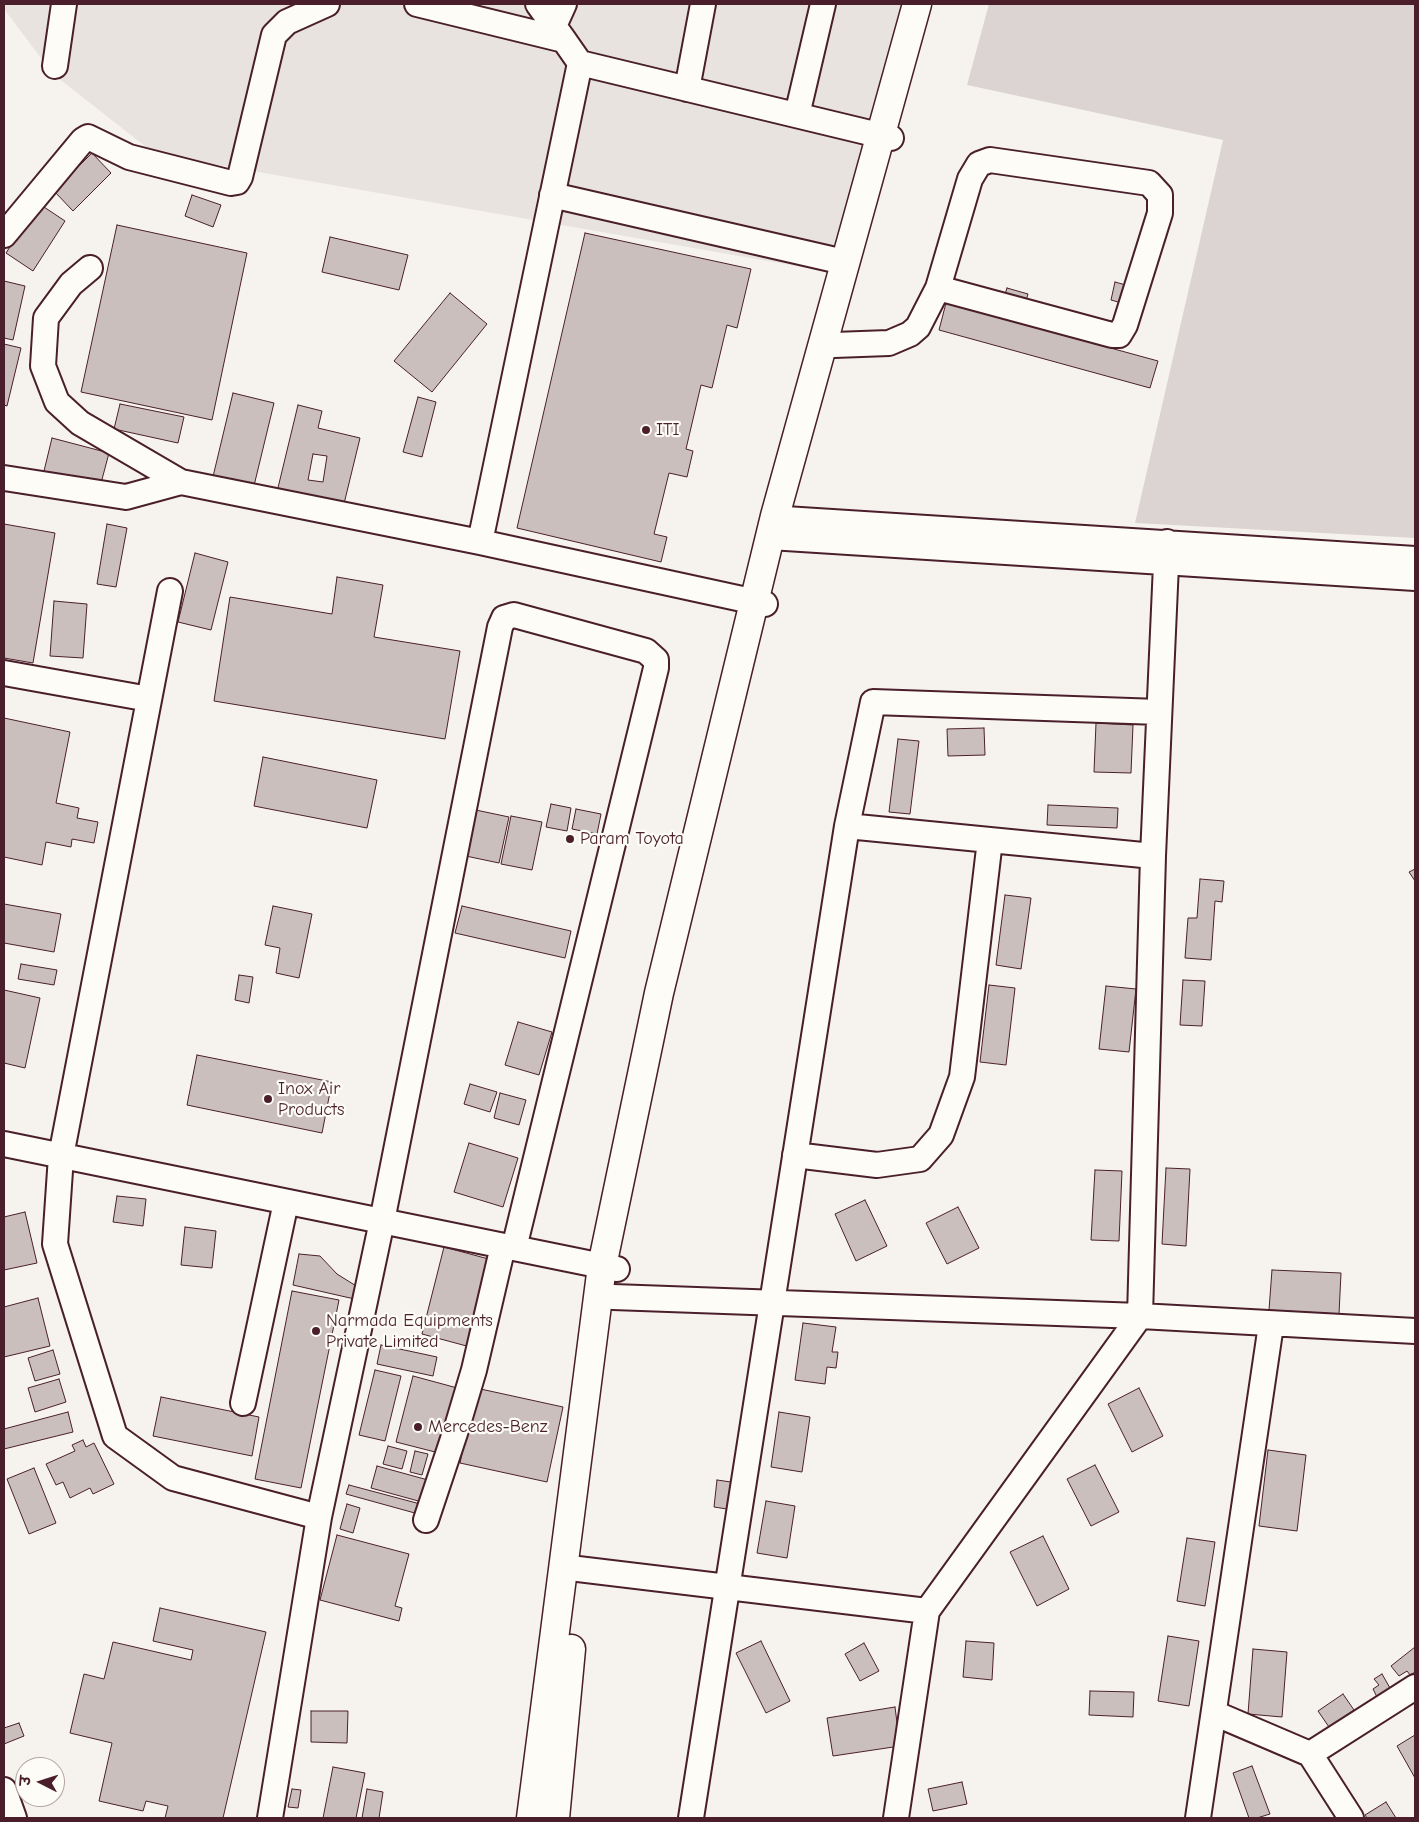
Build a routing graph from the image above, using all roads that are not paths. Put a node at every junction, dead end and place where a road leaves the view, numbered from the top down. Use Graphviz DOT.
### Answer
graph roads {
  1 [pos="64,4"];
  2 [pos="327,4"];
  3 [pos="417,4"];
  4 [pos="538,4"];
  5 [pos="564,4"];
  6 [pos="703,4"];
  7 [pos="823,4"];
  8 [pos="917,4"];
  9 [pos="928,4"];
  10 [pos="559,33"];
  11 [pos="580,63"];
  12 [pos="54,66"];
  13 [pos="687,89"];
  14 [pos="797,115"];
  15 [pos="886,137"];
  16 [pos="552,194"];
  17 [pos="4,235"];
  18 [pos="844,262"];
  19 [pos="90,268"];
  20 [pos="938,288"];
  21 [pos="834,345"];
  22 [pos="4,478"];
  23 [pos="181,482"];
  24 [pos="778,527"];
  25 [pos="480,542"];
  26 [pos="1166,552"];
  27 [pos="1415,559"];
  28 [pos="1415,578"];
  29 [pos="170,590"];
  30 [pos="759,603"];
  31 [pos="4,673"];
  32 [pos="149,699"];
  33 [pos="1159,712"];
  34 [pos="847,826"];
  35 [pos="990,840"];
  36 [pos="1153,856"];
  37 [pos="4,1144"];
  38 [pos="795,1155"];
  39 [pos="61,1156"];
  40 [pos="286,1202"];
  41 [pos="382,1221"];
  42 [pos="509,1247"];
  43 [pos="609,1267"];
  44 [pos="613,1297"];
  45 [pos="772,1304"];
  46 [pos="1140,1316"];
  47 [pos="1271,1325"];
  48 [pos="1415,1331"];
  49 [pos="243,1403"];
  50 [pos="319,1517"];
  51 [pos="426,1520"];
  52 [pos="578,1569"];
  53 [pos="728,1587"];
  54 [pos="927,1611"];
  55 [pos="1415,1686"];
  56 [pos="1214,1713"];
  57 [pos="1310,1754"];
  58 [pos="4,1790"];
  59 [pos="14,1818"];
  60 [pos="270,1818"];
  61 [pos="531,1818"];
  62 [pos="555,1818"];
  63 [pos="691,1818"];
  64 [pos="896,1818"];
  65 [pos="1198,1818"];
  66 [pos="1351,1818"];
  1 -- 12 [label="street"];
  2 -- 17 [label="street"];
  3 -- 10 [label="street"];
  4 -- 10 [label="street"];
  5 -- 10 [label="street"];
  6 -- 13 [label="street"];
  7 -- 14 [label="street"];
  8 -- 15 [label="main road"];
  9 -- 15 [label="main road"];
  10 -- 11 [label="street"];
  11 -- 13 [label="street"];
  11 -- 16 [label="street"];
  13 -- 14 [label="street"];
  14 -- 15 [label="street"];
  15 -- 18 [label="main road"];
  15 -- 21 [label="main road"];
  16 -- 18 [label="street"];
  16 -- 25 [label="street"];
  18 -- 24 [label="main road"];
  19 -- 23 [label="street"];
  20 -- 20 [label="street"];
  20 -- 21 [label="street"];
  21 -- 24 [label="main road"];
  22 -- 23 [label="street"];
  23 -- 25 [label="street"];
  24 -- 26 [label="street"];
  24 -- 30 [label="main road"];
  25 -- 30 [label="street"];
  26 -- 27 [label="street"];
  26 -- 28 [label="street"];
  26 -- 33 [label="street"];
  29 -- 32 [label="street"];
  30 -- 43 [label="main road"];
  31 -- 32 [label="street"];
  32 -- 39 [label="street"];
  33 -- 34 [label="street"];
  33 -- 36 [label="street"];
  34 -- 35 [label="street"];
  34 -- 38 [label="street"];
  35 -- 36 [label="street"];
  35 -- 38 [label="street"];
  36 -- 46 [label="street"];
  37 -- 39 [label="street"];
  38 -- 45 [label="street"];
  39 -- 40 [label="street"];
  39 -- 50 [label="street"];
  40 -- 41 [label="street"];
  40 -- 49 [label="street"];
  41 -- 42 [label="street"];
  41 -- 42 [label="street"];
  41 -- 50 [label="street"];
  42 -- 43 [label="street"];
  42 -- 51 [label="street"];
  43 -- 44 [label="main road"];
  43 -- 61 [label="main road"];
  44 -- 45 [label="street"];
  44 -- 52 [label="main road"];
  45 -- 46 [label="street"];
  45 -- 53 [label="street"];
  46 -- 47 [label="street"];
  46 -- 54 [label="street"];
  47 -- 48 [label="street"];
  47 -- 56 [label="street"];
  50 -- 60 [label="street"];
  52 -- 53 [label="street"];
  52 -- 62 [label="main road"];
  53 -- 54 [label="street"];
  53 -- 63 [label="street"];
  54 -- 64 [label="street"];
  55 -- 57 [label="street"];
  56 -- 57 [label="street"];
  56 -- 65 [label="street"];
  57 -- 66 [label="street"];
  58 -- 59 [label="street"];
}
